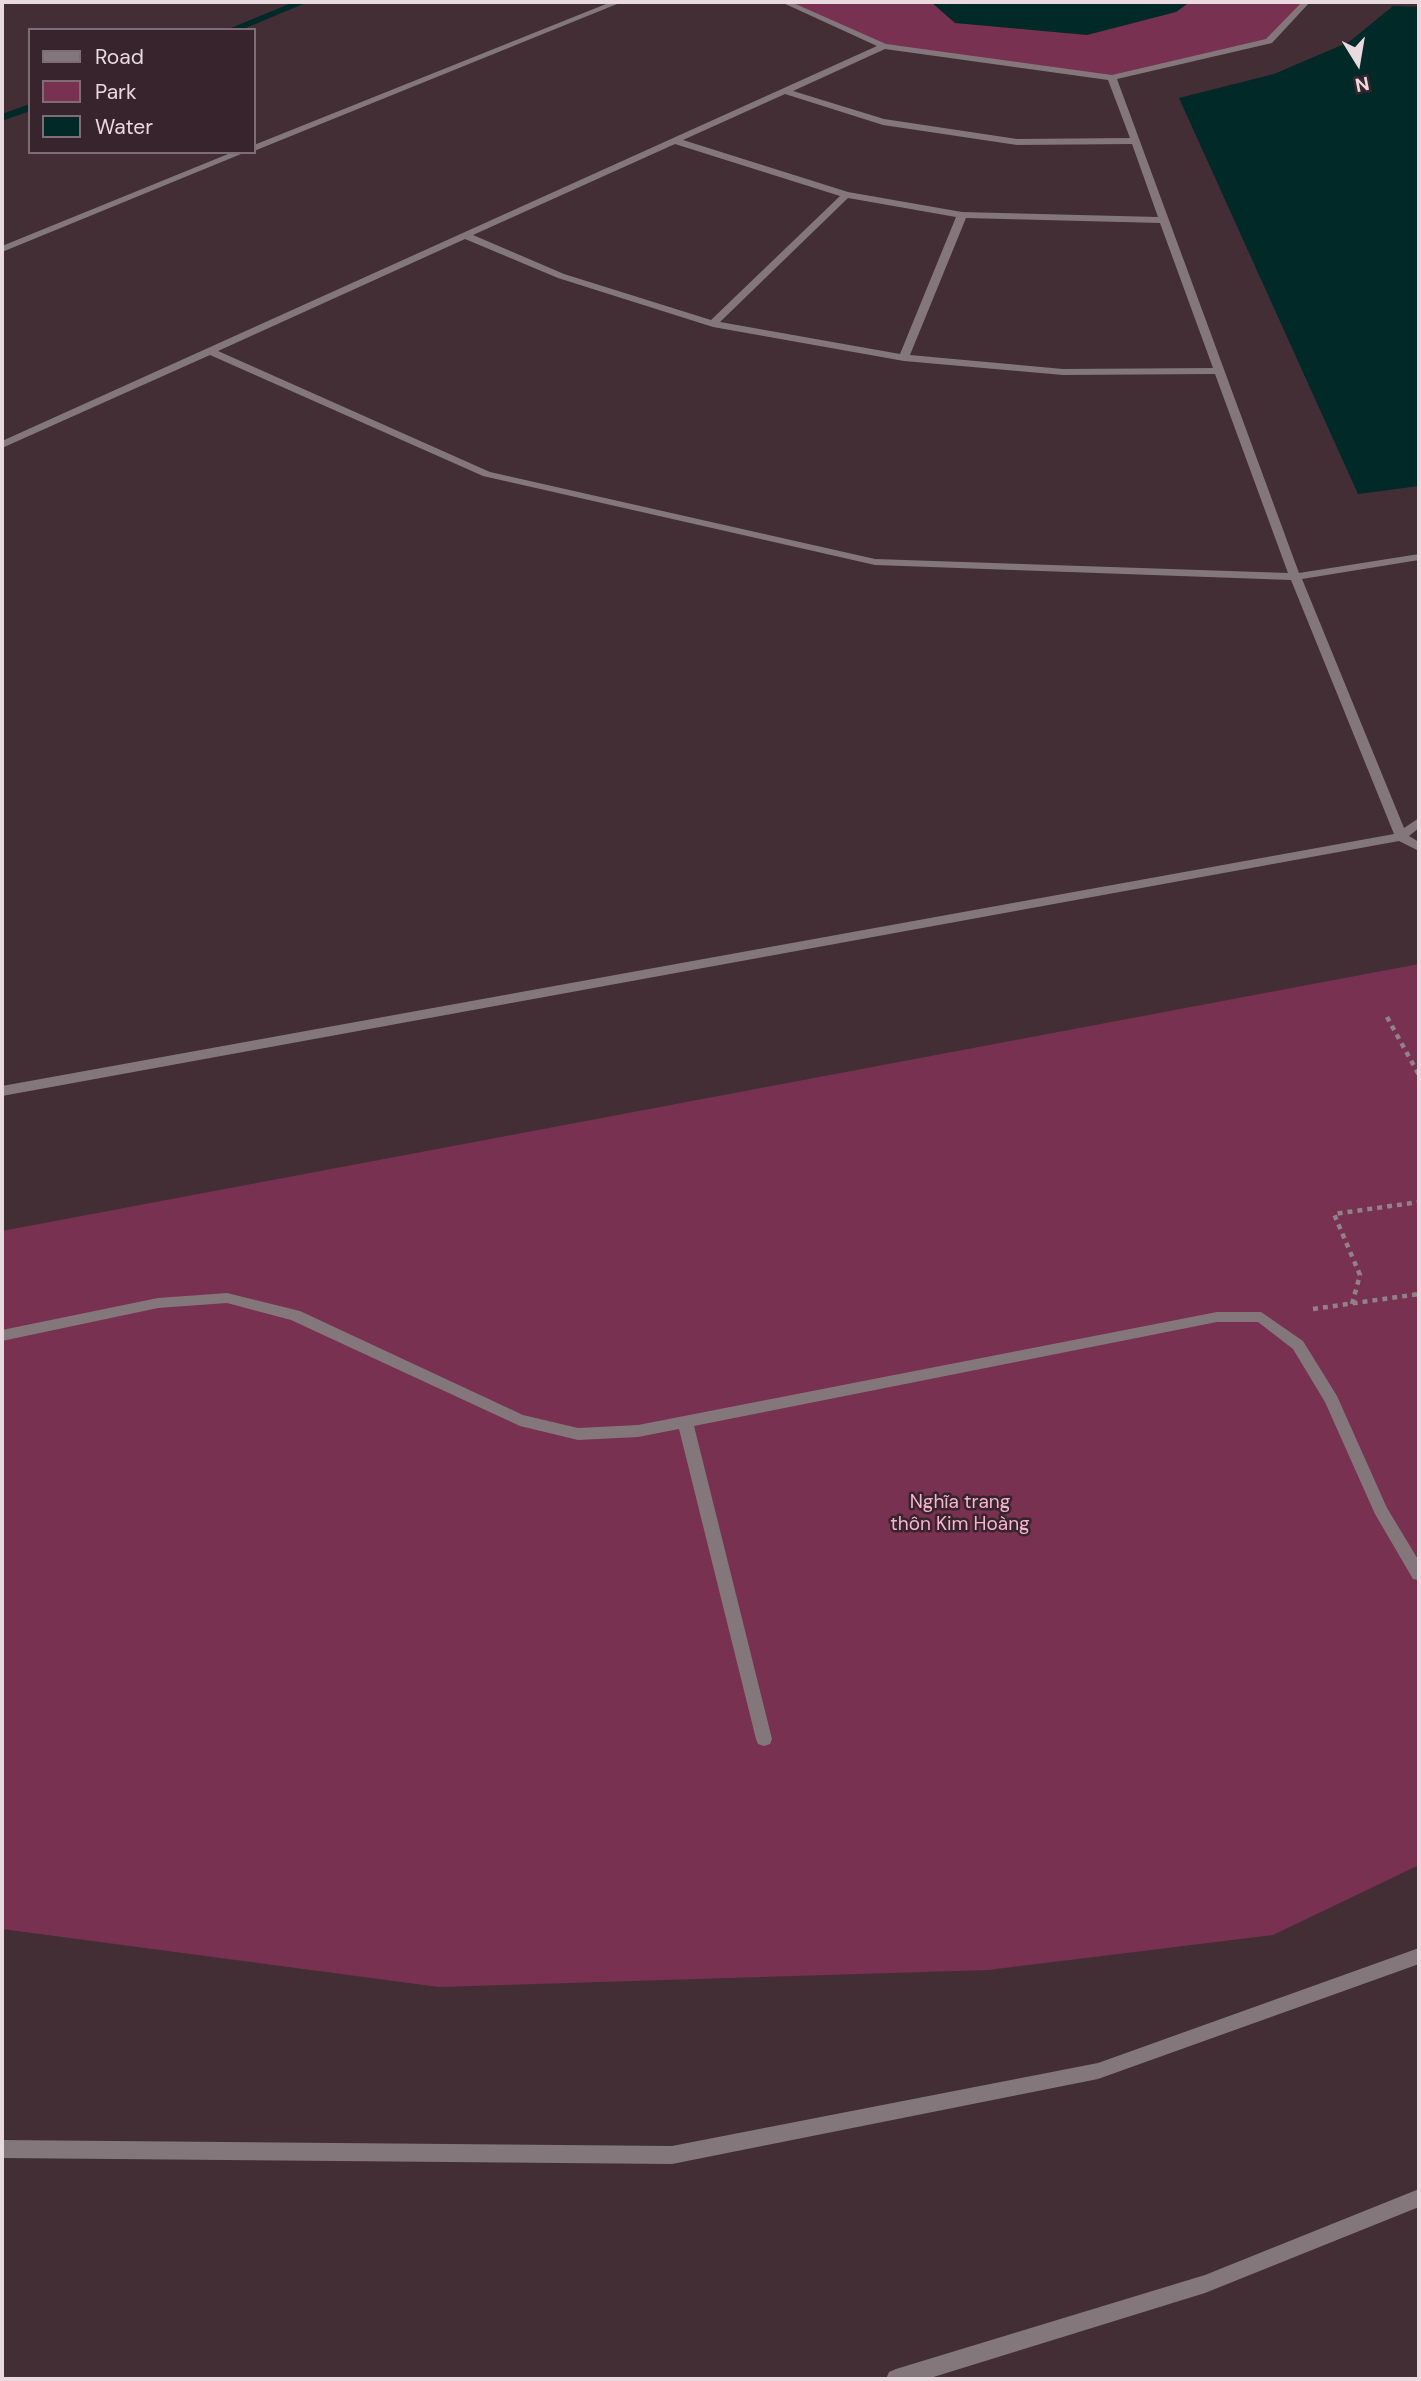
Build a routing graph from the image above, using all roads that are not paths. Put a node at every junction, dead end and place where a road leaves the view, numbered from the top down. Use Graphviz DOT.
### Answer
graph roads {
  1 [pos="618,2"];
  2 [pos="785,2"];
  3 [pos="1306,2"];
  4 [pos="884,46"];
  5 [pos="1112,78"];
  6 [pos="785,91"];
  7 [pos="675,141"];
  8 [pos="1135,141"];
  9 [pos="256,147"];
  10 [pos="237,154"];
  11 [pos="846,195"];
  12 [pos="962,215"];
  13 [pos="1164,220"];
  14 [pos="466,236"];
  15 [pos="2,249"];
  16 [pos="713,324"];
  17 [pos="212,352"];
  18 [pos="904,358"];
  19 [pos="1220,371"];
  20 [pos="2,445"];
  21 [pos="1419,557"];
  22 [pos="1295,577"];
  23 [pos="1419,822"];
  24 [pos="1401,836"];
  25 [pos="1419,847"];
  26 [pos="2,1091"];
  27 [pos="2,1336"];
  28 [pos="685,1422"];
  29 [pos="1419,1574"];
  30 [pos="764,1739"];
  31 [pos="1419,1956"];
  32 [pos="2,2149"];
  33 [pos="1419,2198"];
  34 [pos="896,2379"];
  1 -- 9 [label="street"];
  2 -- 4 [label="street"];
  3 -- 5 [label="street"];
  4 -- 5 [label="street"];
  4 -- 6 [label="street"];
  5 -- 8 [label="street"];
  6 -- 7 [label="street"];
  6 -- 8 [label="street"];
  7 -- 11 [label="street"];
  7 -- 14 [label="street"];
  8 -- 13 [label="street"];
  10 -- 15 [label="street"];
  11 -- 12 [label="street"];
  11 -- 16 [label="street"];
  12 -- 13 [label="street"];
  12 -- 18 [label="street"];
  13 -- 19 [label="street"];
  14 -- 16 [label="street"];
  14 -- 17 [label="street"];
  16 -- 18 [label="street"];
  17 -- 20 [label="street"];
  17 -- 22 [label="street"];
  18 -- 19 [label="street"];
  19 -- 22 [label="street"];
  21 -- 22 [label="street"];
  22 -- 24 [label="street"];
  23 -- 24 [label="street"];
  24 -- 25 [label="street"];
  24 -- 26 [label="street"];
  27 -- 28 [label="street"];
  28 -- 29 [label="street"];
  28 -- 30 [label="street"];
  31 -- 32 [label="street"];
  33 -- 34 [label="street"];
}
